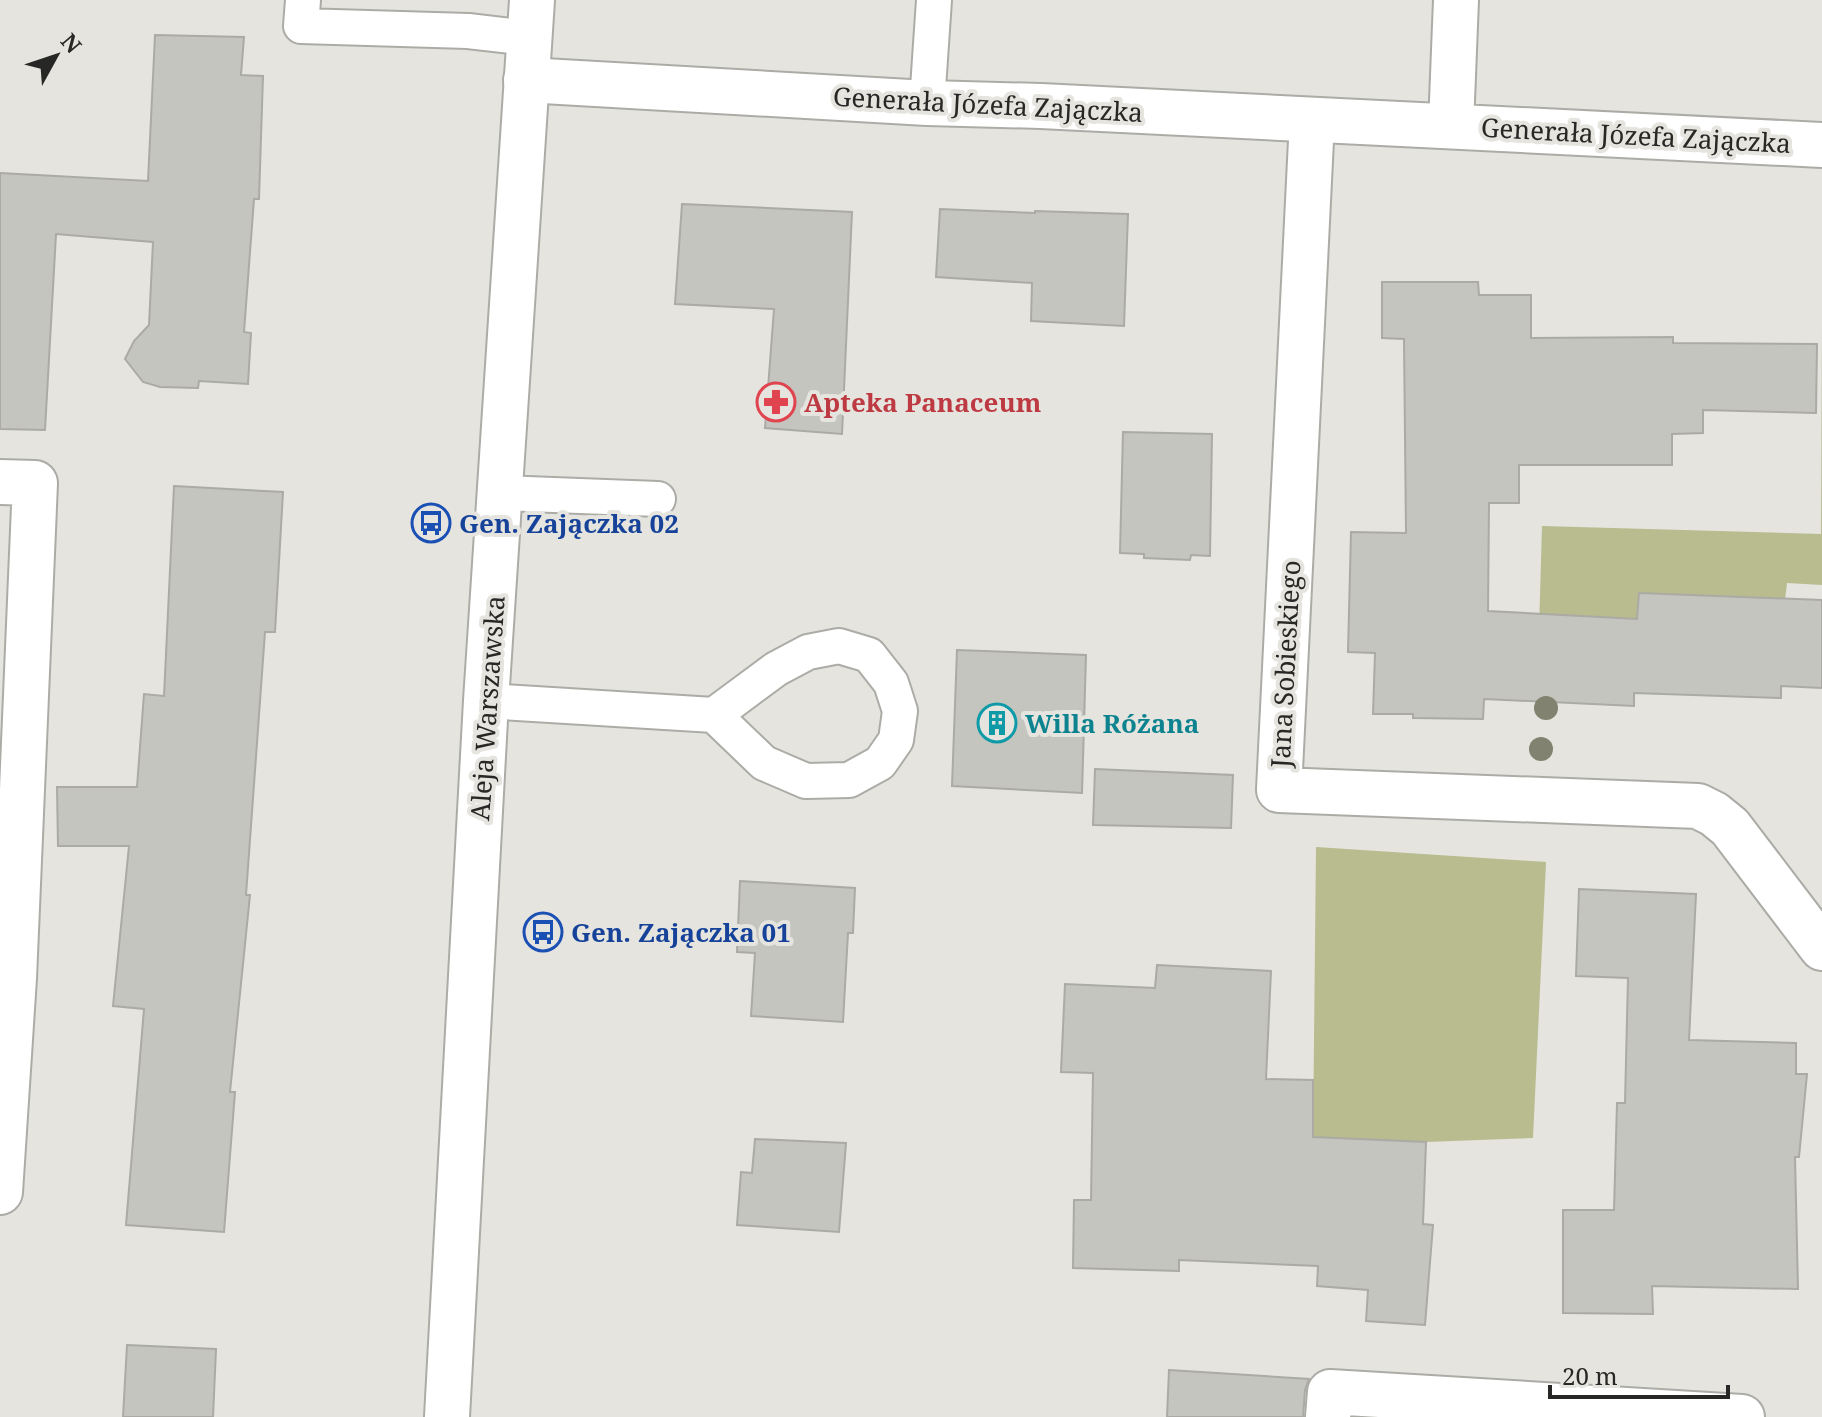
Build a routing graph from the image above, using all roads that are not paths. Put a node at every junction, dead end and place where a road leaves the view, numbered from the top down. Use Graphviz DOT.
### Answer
graph roads {
  1 [pos="303,0"];
  2 [pos="934,0"];
  3 [pos="1456,0"];
  4 [pos="529,39"];
  5 [pos="927,103"];
  6 [pos="1312,120"];
  7 [pos="1451,126"];
  8 [pos="1822,145"];
  9 [pos="0,482"];
  10 [pos="502,493"];
  11 [pos="658,499"];
  12 [pos="486,701"];
  13 [pos="714,715"];
  14 [pos="1822,948"];
  15 [pos="0,1192"];
  16 [pos="447,1417"];
  17 [pos="1328,1417"];
  18 [pos="1742,1417"];
  1 -- 4 [label="lane"];
  2 -- 5 [label="lane"];
  3 -- 7 [label="street, Generała Józefa Zajączka"];
  4 -- 5 [label="street, Generała Józefa Zajączka"];
  4 -- 10 [label="street, Aleja Warszawska"];
  5 -- 6 [label="street, Generała Józefa Zajączka"];
  6 -- 7 [label="street, Generała Józefa Zajączka"];
  6 -- 14 [label="street, Jana Sobieskiego"];
  7 -- 8 [label="street, Generała Józefa Zajączka"];
  9 -- 15 [label="street"];
  10 -- 11 [label="lane"];
  10 -- 12 [label="street, Aleja Warszawska"];
  12 -- 13 [label="lane"];
  12 -- 16 [label="street, Aleja Warszawska"];
  13 -- 13 [label="lane"];
  17 -- 18 [label="street"];
}
